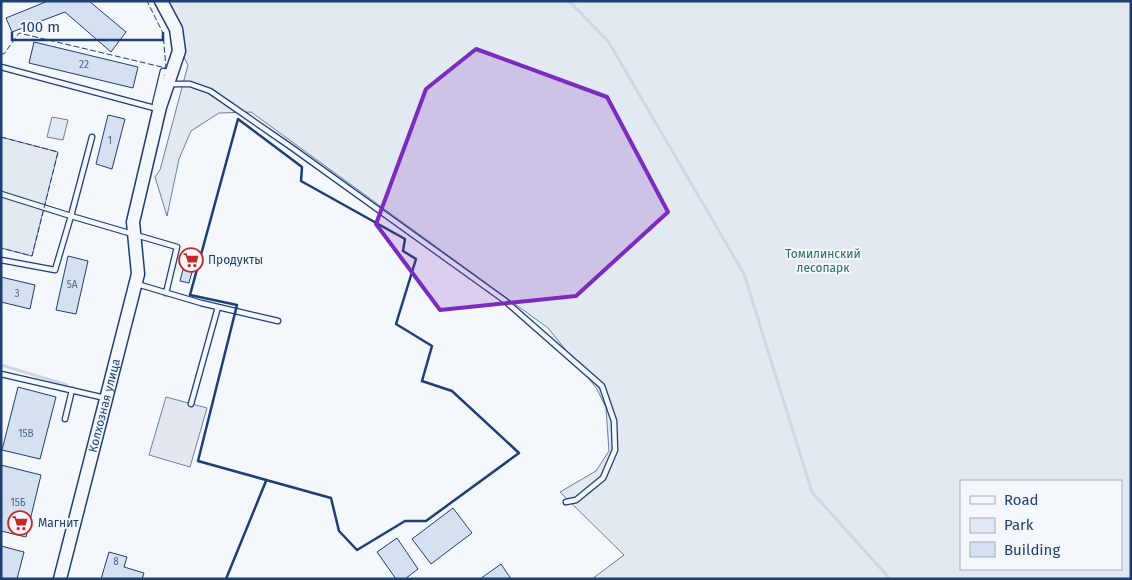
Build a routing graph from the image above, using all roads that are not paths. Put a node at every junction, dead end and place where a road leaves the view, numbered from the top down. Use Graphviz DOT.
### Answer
graph roads {
  1 [pos="161,1"];
  2 [pos="1,68"];
  3 [pos="167,74"];
  4 [pos="157,109"];
  5 [pos="92,137"];
  6 [pos="1,194"];
  7 [pos="71,216"];
  8 [pos="134,233"];
  9 [pos="1,260"];
  10 [pos="136,284"];
  11 [pos="166,293"];
  12 [pos="218,307"];
  13 [pos="278,321"];
  14 [pos="1,375"];
  15 [pos="72,390"];
  16 [pos="106,398"];
  17 [pos="192,404"];
  18 [pos="65,419"];
  19 [pos="566,502"];
  20 [pos="60,579"];
  1 -- 3 [label="street, Колхозная улица"];
  2 -- 4 [label="lane"];
  3 -- 4 [label="street, Колхозная улица"];
  3 -- 19 [label="lane"];
  4 -- 8 [label="street, Колхозная улица"];
  5 -- 7 [label="lane"];
  6 -- 7 [label="lane"];
  7 -- 8 [label="lane"];
  7 -- 9 [label="lane"];
  8 -- 10 [label="street, Колхозная улица"];
  8 -- 11 [label="lane"];
  10 -- 11 [label="lane"];
  10 -- 16 [label="street, Колхозная улица"];
  11 -- 12 [label="lane"];
  12 -- 13 [label="lane"];
  12 -- 17 [label="lane"];
  14 -- 15 [label="lane"];
  15 -- 16 [label="lane"];
  15 -- 18 [label="lane"];
  16 -- 20 [label="street, Колхозная улица"];
}
